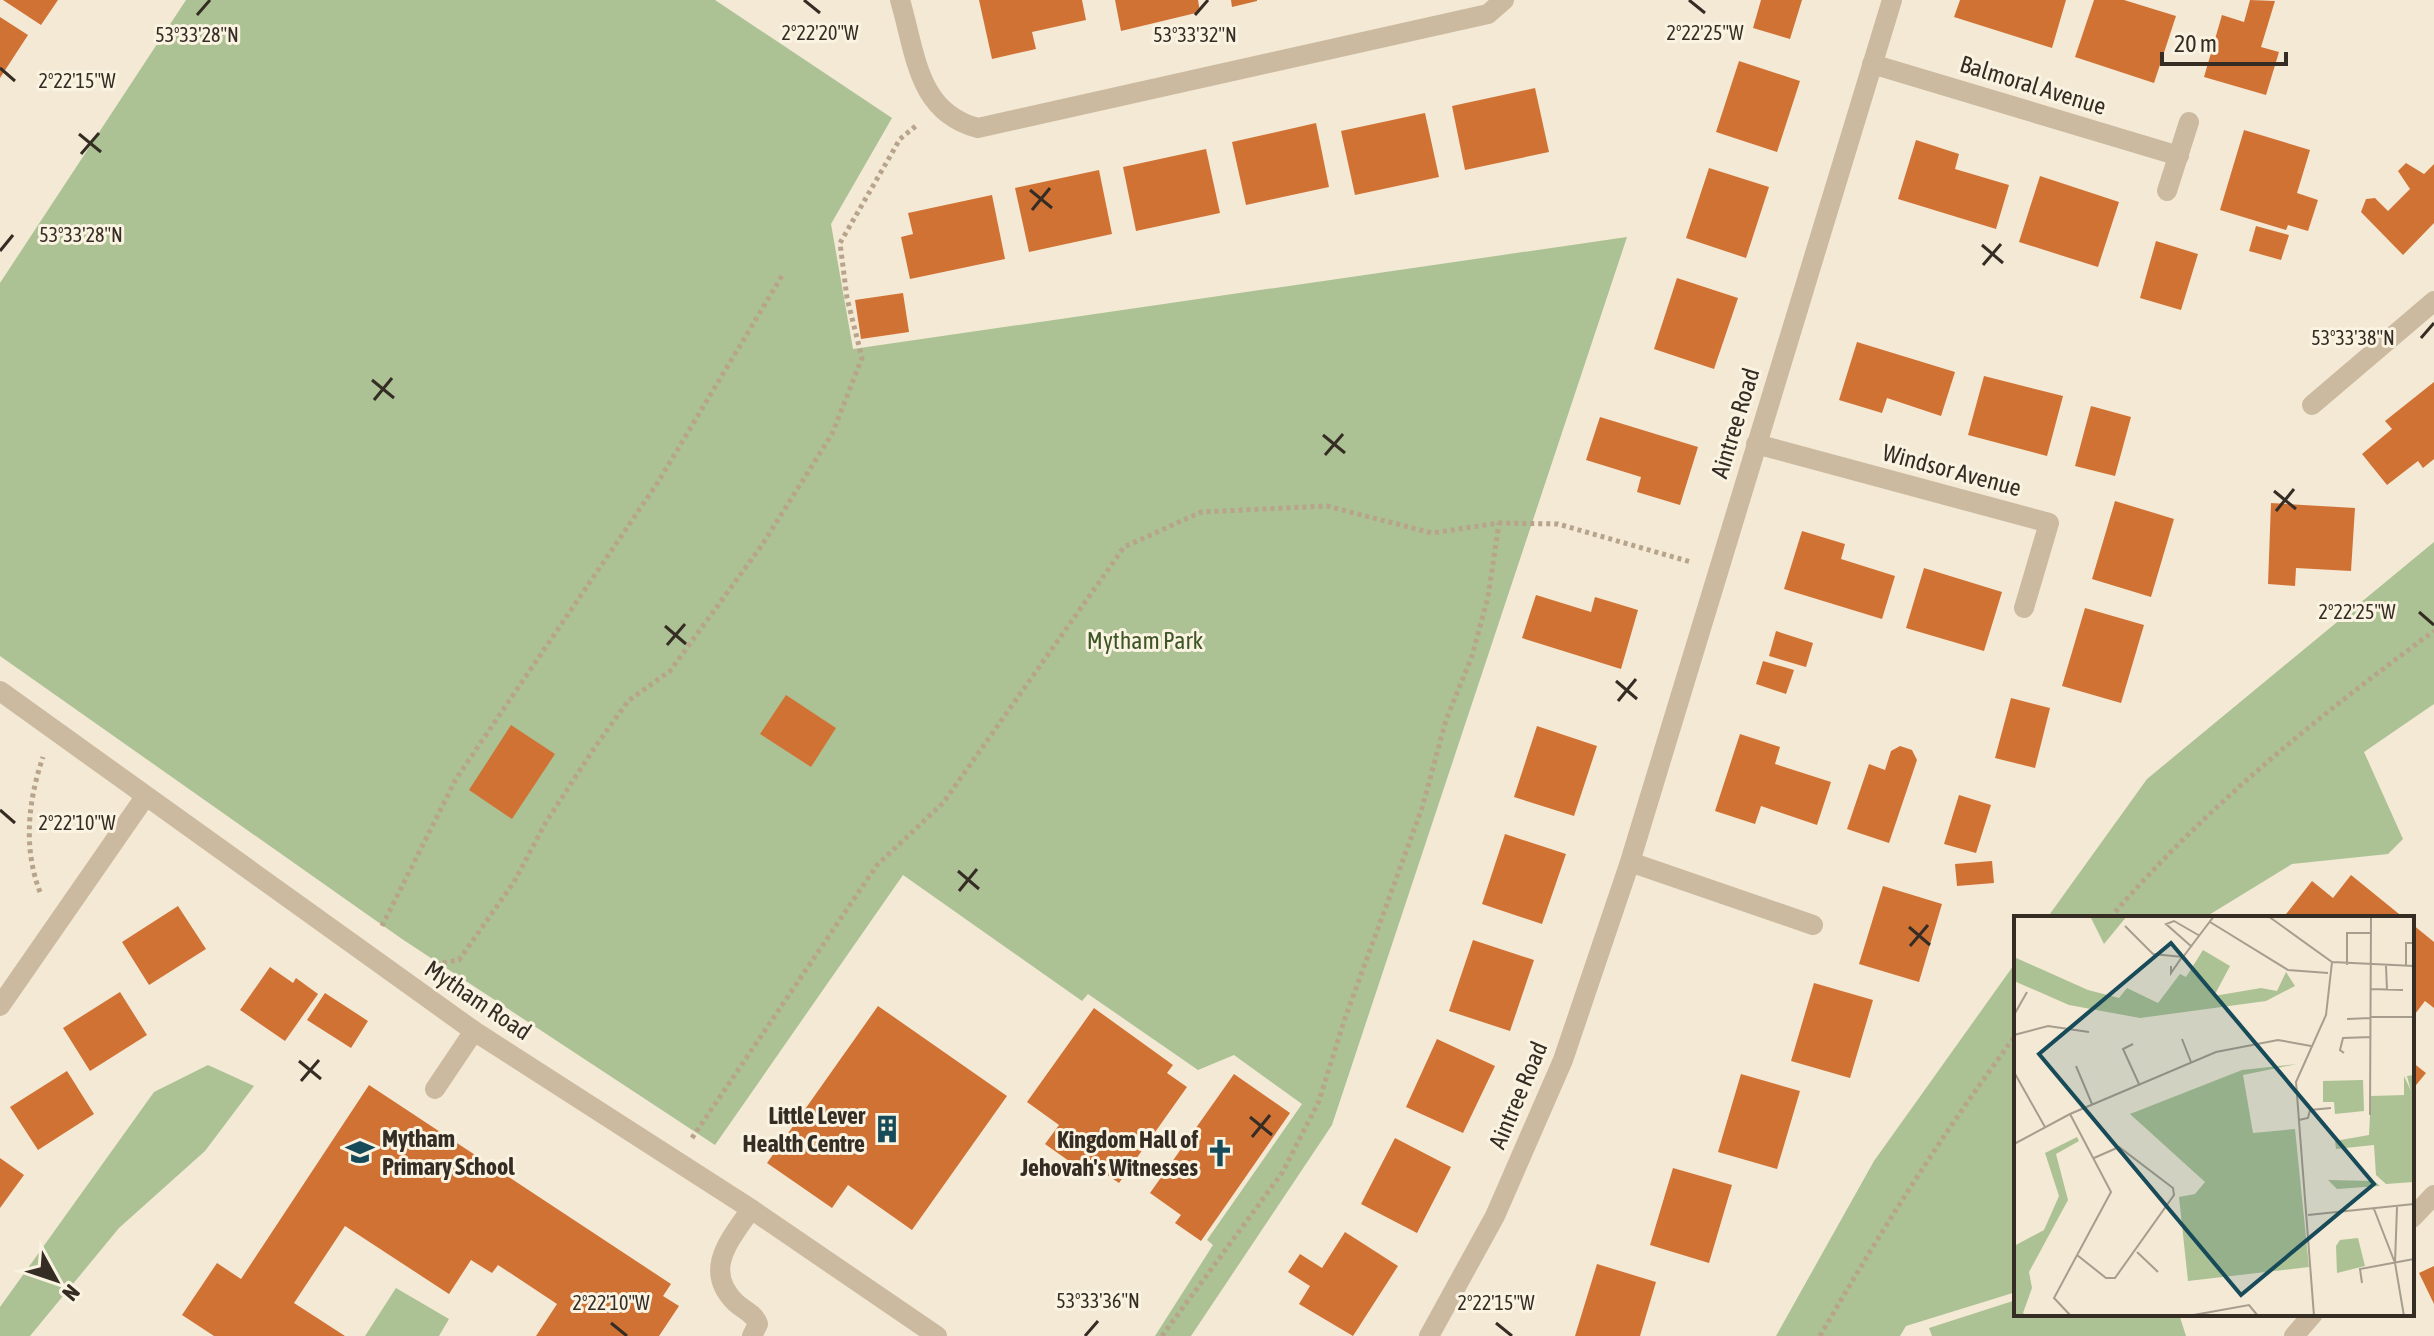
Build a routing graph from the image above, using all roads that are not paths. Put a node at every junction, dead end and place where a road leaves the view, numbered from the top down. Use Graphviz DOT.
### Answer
graph roads {
  1 [pos="900,0"];
  2 [pos="1504,0"];
  3 [pos="1892,0"];
  4 [pos="1872,64"];
  5 [pos="2189,122"];
  6 [pos="2179,156"];
  7 [pos="2167,191"];
  8 [pos="2434,301"];
  9 [pos="2312,405"];
  10 [pos="1756,444"];
  11 [pos="2024,608"];
  12 [pos="0,691"];
  13 [pos="145,797"];
  14 [pos="1630,862"];
  15 [pos="1813,925"];
  16 [pos="0,1006"];
  17 [pos="474,1031"];
  18 [pos="435,1089"];
  19 [pos="2434,1195"];
  20 [pos="751,1209"];
  21 [pos="2414,1216"];
  22 [pos="752,1336"];
  23 [pos="937,1336"];
  24 [pos="1429,1336"];
  1 -- 2 [label="street"];
  3 -- 4 [label="street, Aintree Road"];
  4 -- 6 [label="street, Balmoral Avenue"];
  4 -- 10 [label="street, Aintree Road"];
  5 -- 6 [label="street"];
  6 -- 7 [label="street"];
  8 -- 9 [label="street"];
  10 -- 11 [label="street, Windsor Avenue"];
  10 -- 14 [label="street, Aintree Road"];
  12 -- 13 [label="street, Mytham Road"];
  13 -- 16 [label="street"];
  13 -- 17 [label="street, Mytham Road"];
  14 -- 15 [label="street"];
  14 -- 24 [label="street, Aintree Road"];
  17 -- 18 [label="street"];
  17 -- 20 [label="street, Mytham Road"];
  19 -- 21 [label="street"];
  20 -- 22 [label="street"];
  20 -- 23 [label="street, Mytham Road"];
}
